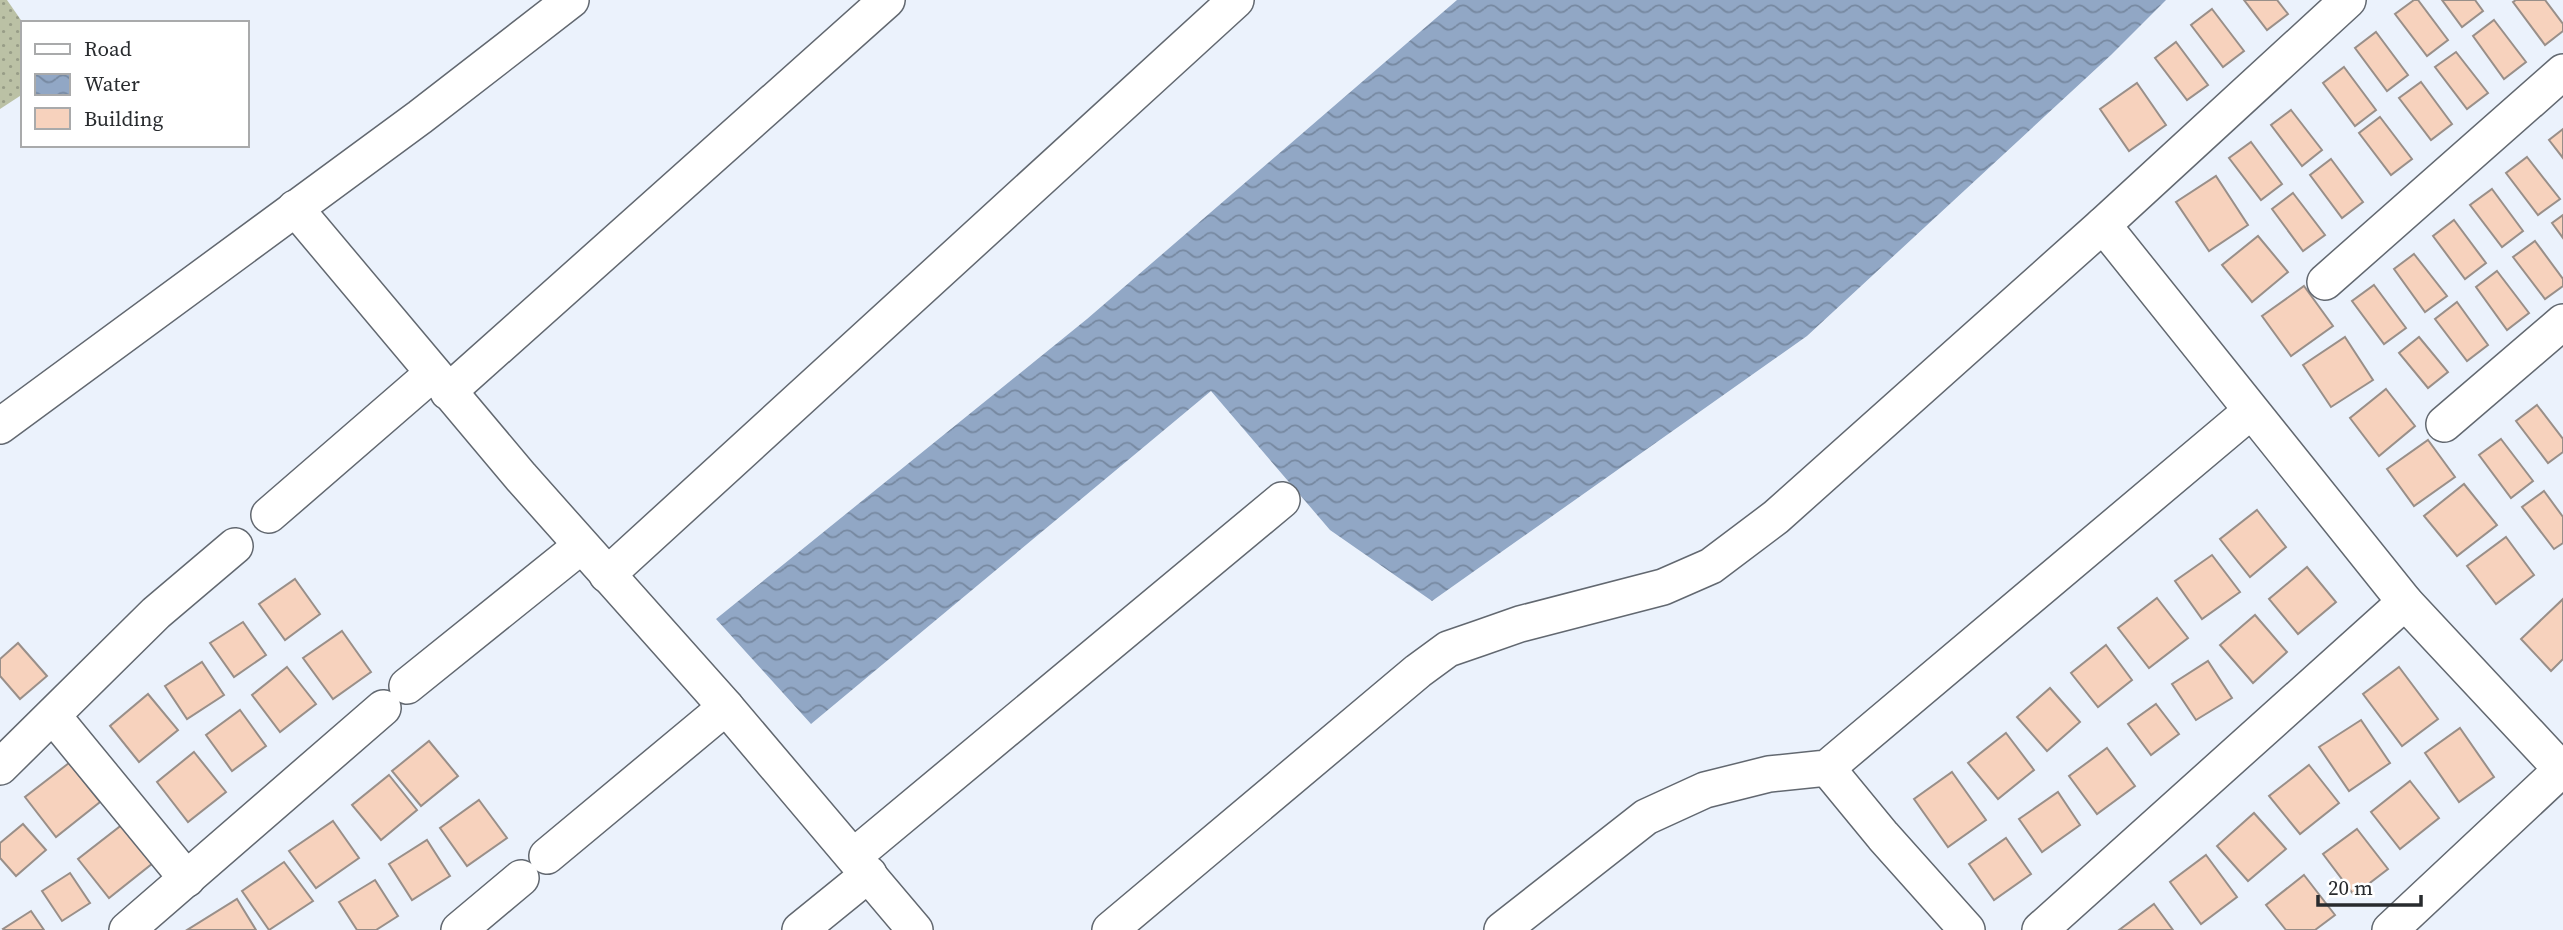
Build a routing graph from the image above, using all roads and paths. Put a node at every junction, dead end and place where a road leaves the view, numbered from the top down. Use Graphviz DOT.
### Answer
graph roads {
  1 [pos="571,0"];
  2 [pos="887,0"];
  3 [pos="1236,0"];
  4 [pos="2348,0"];
  5 [pos="2563,72"];
  6 [pos="295,208"];
  7 [pos="2103,225"];
  8 [pos="2325,282"];
  9 [pos="2563,322"];
  10 [pos="440,382"];
  11 [pos="2252,411"];
  12 [pos="2444,424"];
  13 [pos="0,426"];
  14 [pos="1282,500"];
  15 [pos="270,515"];
  16 [pos="236,546"];
  17 [pos="581,546"];
  18 [pos="607,575"];
  19 [pos="2405,602"];
  20 [pos="726,707"];
  21 [pos="54,717"];
  22 [pos="0,767"];
  23 [pos="1828,768"];
  24 [pos="2562,771"];
  25 [pos="547,856"];
  26 [pos="861,865"];
  27 [pos="521,878"];
  28 [pos="187,880"];
  29 [pos="127,930"];
  30 [pos="459,930"];
  31 [pos="800,930"];
  32 [pos="915,930"];
  33 [pos="1110,930"];
  34 [pos="1502,930"];
  35 [pos="1967,930"];
  36 [pos="2040,930"];
  37 [pos="2390,930"];
  1 -- 6 [label="street"];
  2 -- 10 [label="street"];
  3 -- 18 [label="street"];
  4 -- 7 [label="street"];
  5 -- 8 [label="street"];
  6 -- 10 [label="street"];
  6 -- 13 [label="street"];
  7 -- 11 [label="street"];
  7 -- 33 [label="street"];
  9 -- 12 [label="street"];
  10 -- 15 [label="street"];
  10 -- 17 [label="street"];
  11 -- 19 [label="street"];
  11 -- 23 [label="street"];
  14 -- 26 [label="street"];
  16 -- 21 [label="street"];
  17 -- 18 [label="street"];
  17 -- 28 [label="street"];
  18 -- 20 [label="street"];
  19 -- 24 [label="street"];
  19 -- 36 [label="street"];
  20 -- 25 [label="street"];
  20 -- 26 [label="street"];
  21 -- 22 [label="street"];
  21 -- 28 [label="street"];
  23 -- 34 [label="street"];
  23 -- 35 [label="street"];
  24 -- 37 [label="street"];
  26 -- 31 [label="street"];
  26 -- 32 [label="street"];
  27 -- 30 [label="street"];
  28 -- 29 [label="street"];
}
